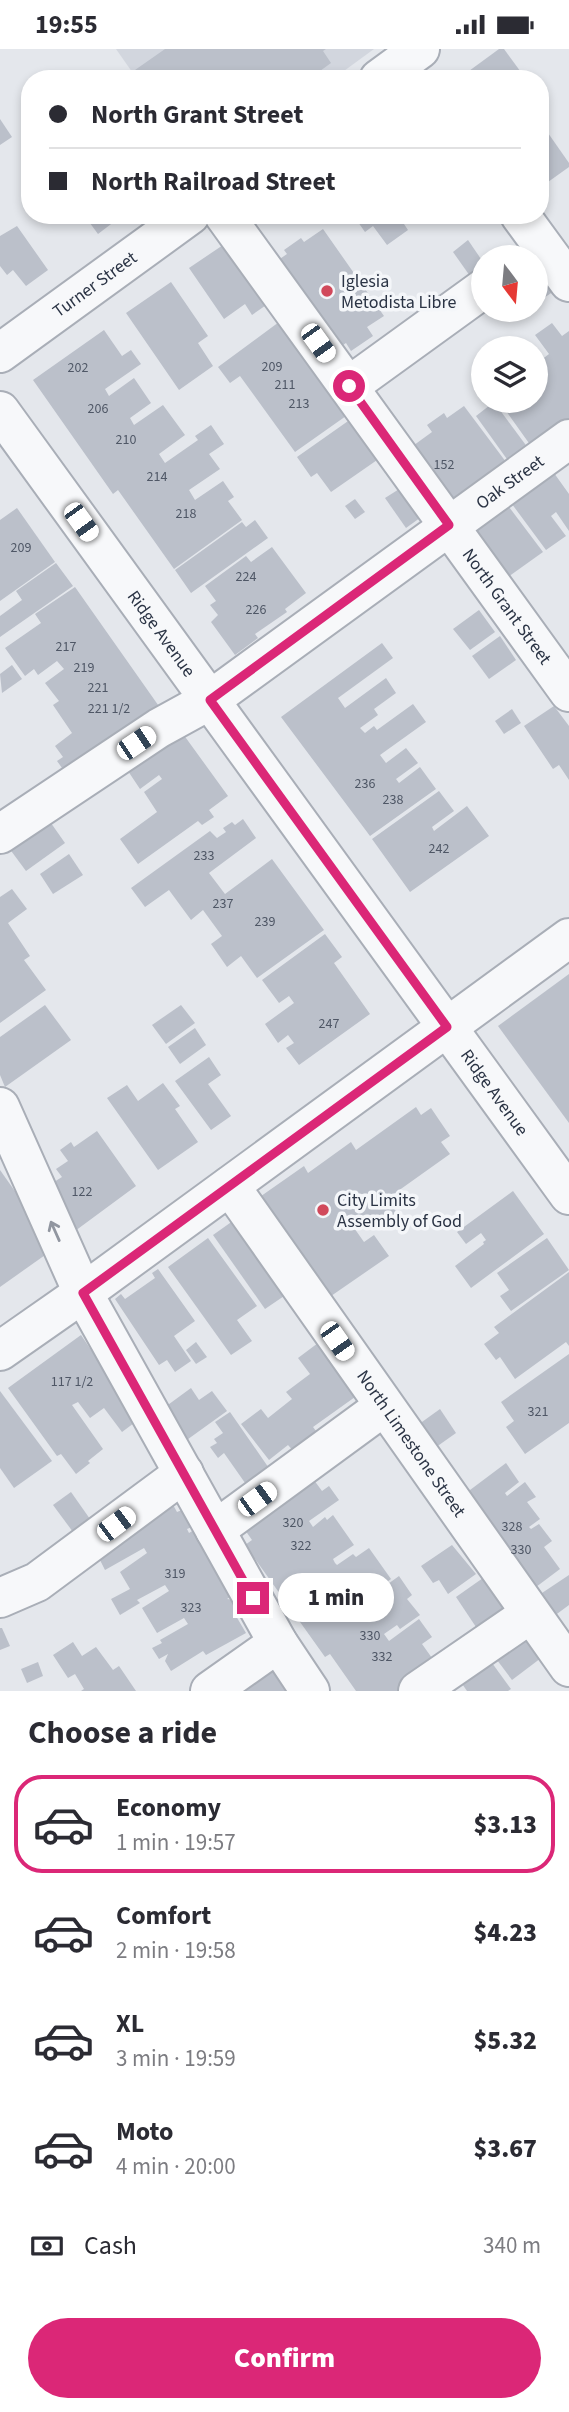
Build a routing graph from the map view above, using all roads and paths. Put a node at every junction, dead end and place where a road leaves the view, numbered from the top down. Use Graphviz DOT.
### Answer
graph roads {
  1 [pos="179,224"];
  2 [pos="231,224"];
  3 [pos="524,224"];
  4 [pos="532,245"];
  5 [pos="548,263"];
  6 [pos="569,282"];
  7 [pos="471,298"];
  8 [pos="0,353"];
  9 [pos="349,386"];
  10 [pos="0,411"];
  11 [pos="569,439"];
  12 [pos="449,525"];
  13 [pos="569,692"];
  14 [pos="210,700"];
  15 [pos="0,834"];
  16 [pos="569,938"];
  17 [pos="447,1027"];
  18 [pos="0,1107"];
  19 [pos="230,1186"];
  20 [pos="569,1195"];
  21 [pos="83,1293"];
  22 [pos="0,1351"];
  23 [pos="383,1407"];
  24 [pos="184,1473"];
  25 [pos="215,1530"];
  26 [pos="0,1598"];
  27 [pos="530,1613"];
  28 [pos="278,1643"];
  29 [pos="569,1667"];
  30 [pos="210,1691"];
  31 [pos="310,1691"];
  32 [pos="418,1691"];
  1 -- 8 [label="street, Turner Street"];
  2 -- 9 [label="street, North Grant Street"];
  3 -- 4 [label="street"];
  5 -- 6 [label="street"];
  7 -- 9 [label="street"];
  9 -- 12 [label="street, North Grant Street"];
  10 -- 14 [label="street, Ridge Avenue"];
  11 -- 12 [label="street, Oak Street"];
  12 -- 13 [label="street, North Grant Street"];
  12 -- 14 [label="street, Oak Street"];
  14 -- 15 [label="street, Oak Street"];
  14 -- 17 [label="street, Ridge Avenue"];
  16 -- 17 [label="street"];
  17 -- 19 [label="street"];
  17 -- 20 [label="street, Ridge Avenue"];
  21 -- 18 [label="street, one-way"];
  19 -- 21 [label="street"];
  19 -- 23 [label="street, North Limestone Street"];
  21 -- 22 [label="street"];
  21 -- 24 [label="street"];
  23 -- 25 [label="street"];
  23 -- 27 [label="street, North Limestone Street"];
  24 -- 25 [label="street"];
  24 -- 26 [label="street"];
  25 -- 28 [label="street"];
  27 -- 29 [label="street, North Limestone Street"];
  27 -- 32 [label="street"];
  28 -- 30 [label="street"];
  28 -- 31 [label="street"];
}
